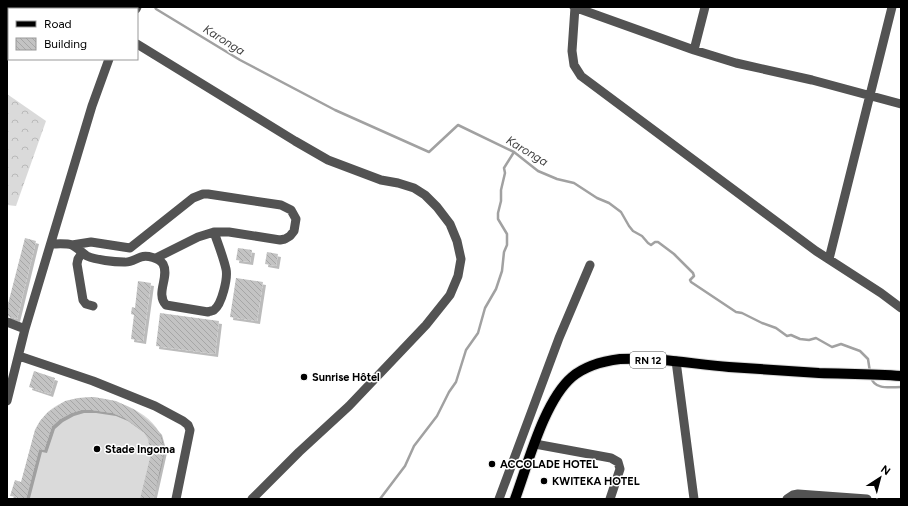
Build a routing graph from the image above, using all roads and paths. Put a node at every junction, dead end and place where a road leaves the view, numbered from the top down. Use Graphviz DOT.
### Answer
graph roads {
  1 [pos="575,7"];
  2 [pos="705,7"];
  3 [pos="892,7"];
  4 [pos="138,45"];
  5 [pos="694,50"];
  6 [pos="109,60"];
  7 [pos="869,95"];
  8 [pos="901,104"];
  9 [pos="214,232"];
  10 [pos="51,244"];
  11 [pos="72,245"];
  12 [pos="130,248"];
  13 [pos="82,253"];
  14 [pos="142,256"];
  15 [pos="156,258"];
  16 [pos="829,259"];
  17 [pos="590,265"];
  18 [pos="93,306"];
  19 [pos="901,308"];
  20 [pos="7,322"];
  21 [pos="25,329"];
  22 [pos="19,356"];
  23 [pos="676,361"];
  24 [pos="901,376"];
  25 [pos="7,401"];
  26 [pos="535,444"];
  27 [pos="176,499"];
  28 [pos="252,499"];
  29 [pos="499,499"];
  30 [pos="515,499"];
  31 [pos="610,499"];
  32 [pos="694,499"];
  33 [pos="787,499"];
  34 [pos="867,499"];
  1 -- 5 [label="street"];
  1 -- 16 [label="street"];
  2 -- 5 [label="street"];
  3 -- 7 [label="street"];
  4 -- 28 [label="street"];
  5 -- 7 [label="street"];
  6 -- 10 [label="street"];
  7 -- 8 [label="street"];
  7 -- 16 [label="street"];
  9 -- 12 [label="street"];
  9 -- 15 [label="street"];
  9 -- 15 [label="street"];
  10 -- 11 [label="street"];
  10 -- 21 [label="street"];
  11 -- 12 [label="street"];
  11 -- 13 [label="street"];
  12 -- 14 [label="street"];
  13 -- 14 [label="street"];
  13 -- 18 [label="street"];
  14 -- 15 [label="street"];
  16 -- 19 [label="street"];
  17 -- 29 [label="street"];
  20 -- 21 [label="street"];
  21 -- 22 [label="street"];
  22 -- 25 [label="street"];
  22 -- 27 [label="street"];
  23 -- 24 [label="main road, RN 12"];
  23 -- 26 [label="main road, RN 12"];
  23 -- 32 [label="street"];
  26 -- 30 [label="main road, RN 12"];
  26 -- 31 [label="street"];
  33 -- 34 [label="street"];
}
